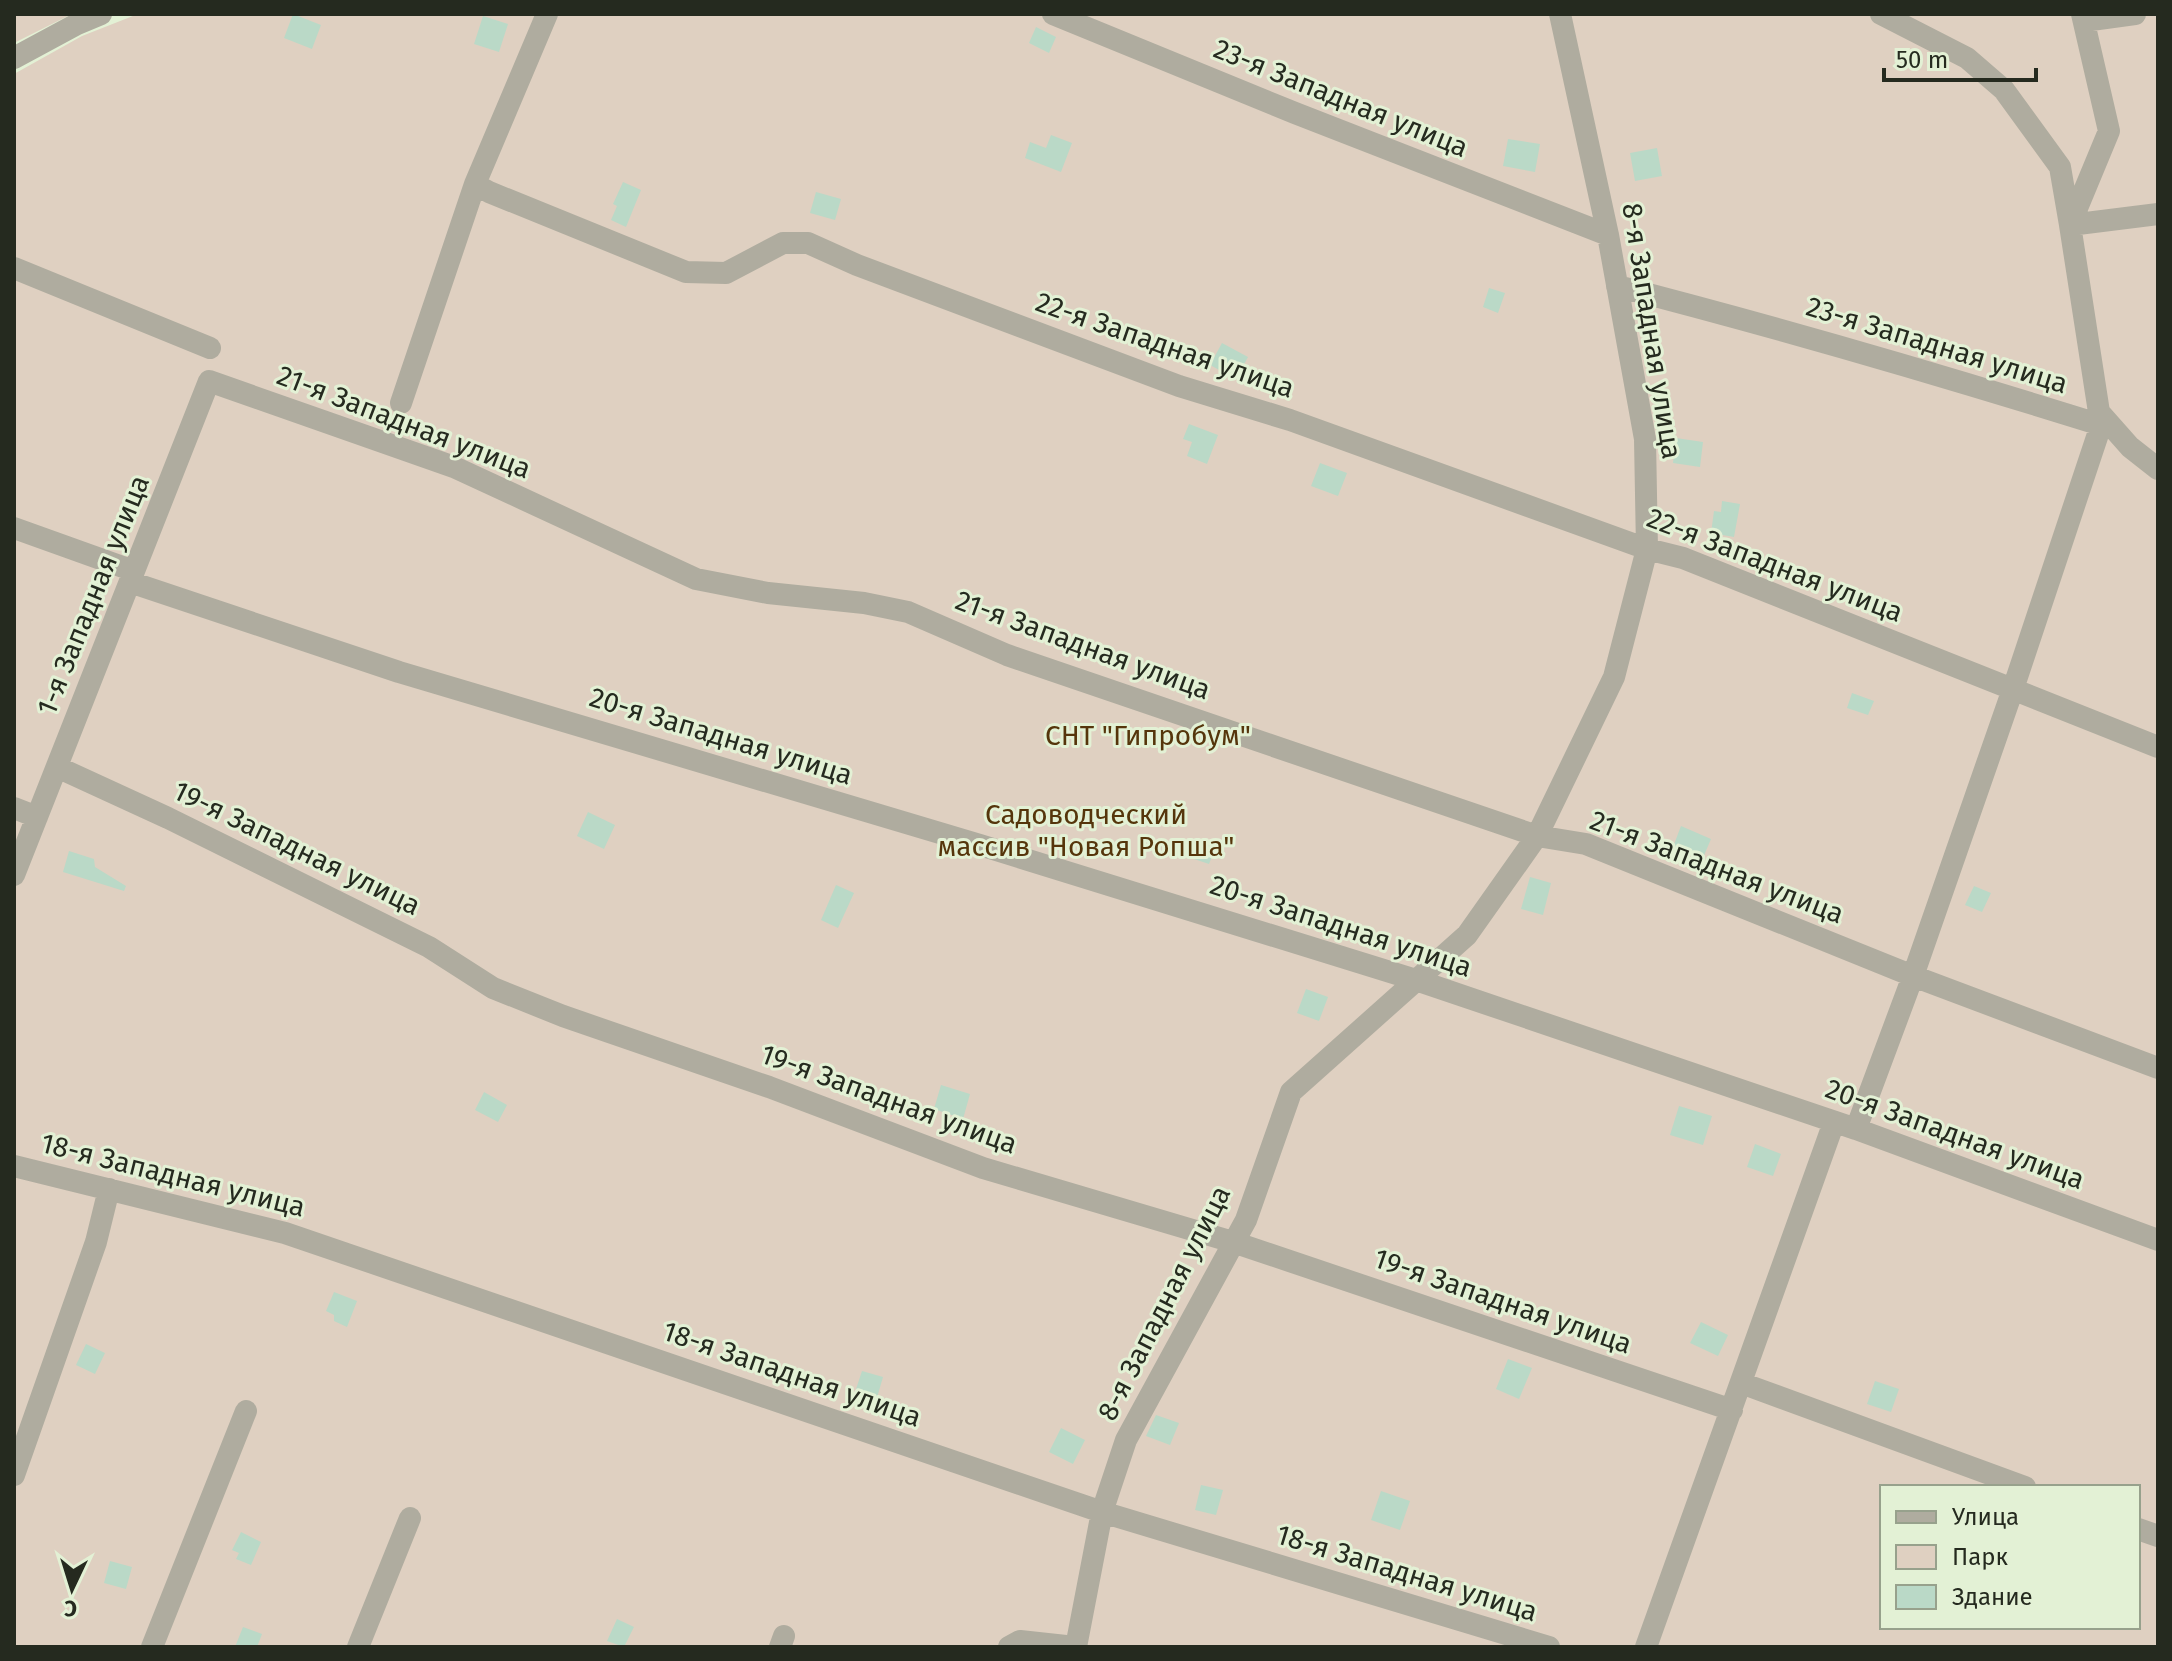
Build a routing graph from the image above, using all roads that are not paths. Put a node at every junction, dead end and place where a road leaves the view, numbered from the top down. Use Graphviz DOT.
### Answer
graph roads {
  1 [pos="101,14"];
  2 [pos="547,14"];
  3 [pos="1053,14"];
  4 [pos="1560,14"];
  5 [pos="1881,14"];
  6 [pos="2135,14"];
  7 [pos="2083,17"];
  8 [pos="14,58"];
  9 [pos="475,184"];
  10 [pos="2158,214"];
  11 [pos="2070,225"];
  12 [pos="1608,235"];
  13 [pos="14,268"];
  14 [pos="1617,286"];
  15 [pos="210,348"];
  16 [pos="209,381"];
  17 [pos="401,403"];
  18 [pos="2100,418"];
  19 [pos="2158,469"];
  20 [pos="14,528"];
  21 [pos="1647,549"];
  22 [pos="132,577"];
  23 [pos="2013,689"];
  24 [pos="2158,747"];
  25 [pos="57,767"];
  26 [pos="14,808"];
  27 [pos="37,817"];
  28 [pos="1537,836"];
  29 [pos="14,875"];
  30 [pos="1913,976"];
  31 [pos="1416,980"];
  32 [pos="2158,1068"];
  33 [pos="1834,1122"];
  34 [pos="1856,1129"];
  35 [pos="14,1166"];
  36 [pos="109,1189"];
  37 [pos="2158,1240"];
  38 [pos="1233,1242"];
  39 [pos="1741,1383"];
  40 [pos="1732,1410"];
  41 [pos="246,1411"];
  42 [pos="14,1475"];
  43 [pos="2020,1485"];
  44 [pos="1102,1512"];
  45 [pos="410,1518"];
  46 [pos="152,1647"];
  47 [pos="358,1647"];
  48 [pos="1009,1647"];
  49 [pos="1076,1647"];
  50 [pos="1549,1647"];
  51 [pos="1646,1647"];
  1 -- 8 [label="street"];
  2 -- 9 [label="street"];
  3 -- 12 [label="street, 23-я Западная улица"];
  4 -- 12 [label="street, 8-я Западная улица"];
  5 -- 11 [label="street"];
  6 -- 7 [label="street"];
  7 -- 11 [label="street"];
  9 -- 17 [label="street"];
  9 -- 21 [label="street, 22-я Западная улица"];
  10 -- 11 [label="street"];
  11 -- 18 [label="street"];
  12 -- 14 [label="street, 8-я Западная улица"];
  13 -- 15 [label="street"];
  14 -- 18 [label="street, 23-я Западная улица"];
  14 -- 21 [label="street, 8-я Западная улица"];
  16 -- 22 [label="street, 1-я Западная улица"];
  16 -- 28 [label="street, 21-я Западная улица"];
  18 -- 19 [label="street"];
  18 -- 23 [label="street"];
  20 -- 22 [label="street, 20-я Западная улица"];
  21 -- 23 [label="street, 22-я Западная улица"];
  21 -- 28 [label="street, 8-я Западная улица"];
  22 -- 25 [label="street, 1-я Западная улица"];
  22 -- 31 [label="street, 20-я Западная улица"];
  23 -- 24 [label="street, 22-я Западная улица"];
  23 -- 30 [label="street"];
  25 -- 27 [label="street, 1-я Западная улица"];
  25 -- 38 [label="street, 19-я Западная улица"];
  26 -- 27 [label="street"];
  27 -- 29 [label="street, 1-я Западная улица"];
  28 -- 30 [label="street, 21-я Западная улица"];
  28 -- 31 [label="street, 8-я Западная улица"];
  30 -- 32 [label="street, 21-я Западная улица"];
  30 -- 34 [label="street"];
  31 -- 33 [label="street, 20-я Западная улица"];
  31 -- 38 [label="street, 8-я Западная улица"];
  33 -- 34 [label="street, 20-я Западная улица"];
  33 -- 39 [label="street"];
  34 -- 37 [label="street, 20-я Западная улица"];
  35 -- 36 [label="street, 18-я Западная улица"];
  36 -- 42 [label="street"];
  36 -- 44 [label="street, 18-я Западная улица"];
  38 -- 40 [label="street, 19-я Западная улица"];
  38 -- 44 [label="street, 8-я Западная улица"];
  39 -- 40 [label="street"];
  39 -- 43 [label="street"];
  40 -- 51 [label="street"];
  41 -- 46 [label="street"];
  44 -- 49 [label="street, 8-я Западная улица"];
  44 -- 50 [label="street, 18-я Западная улица"];
  45 -- 47 [label="street"];
  48 -- 49 [label="street"];
}
